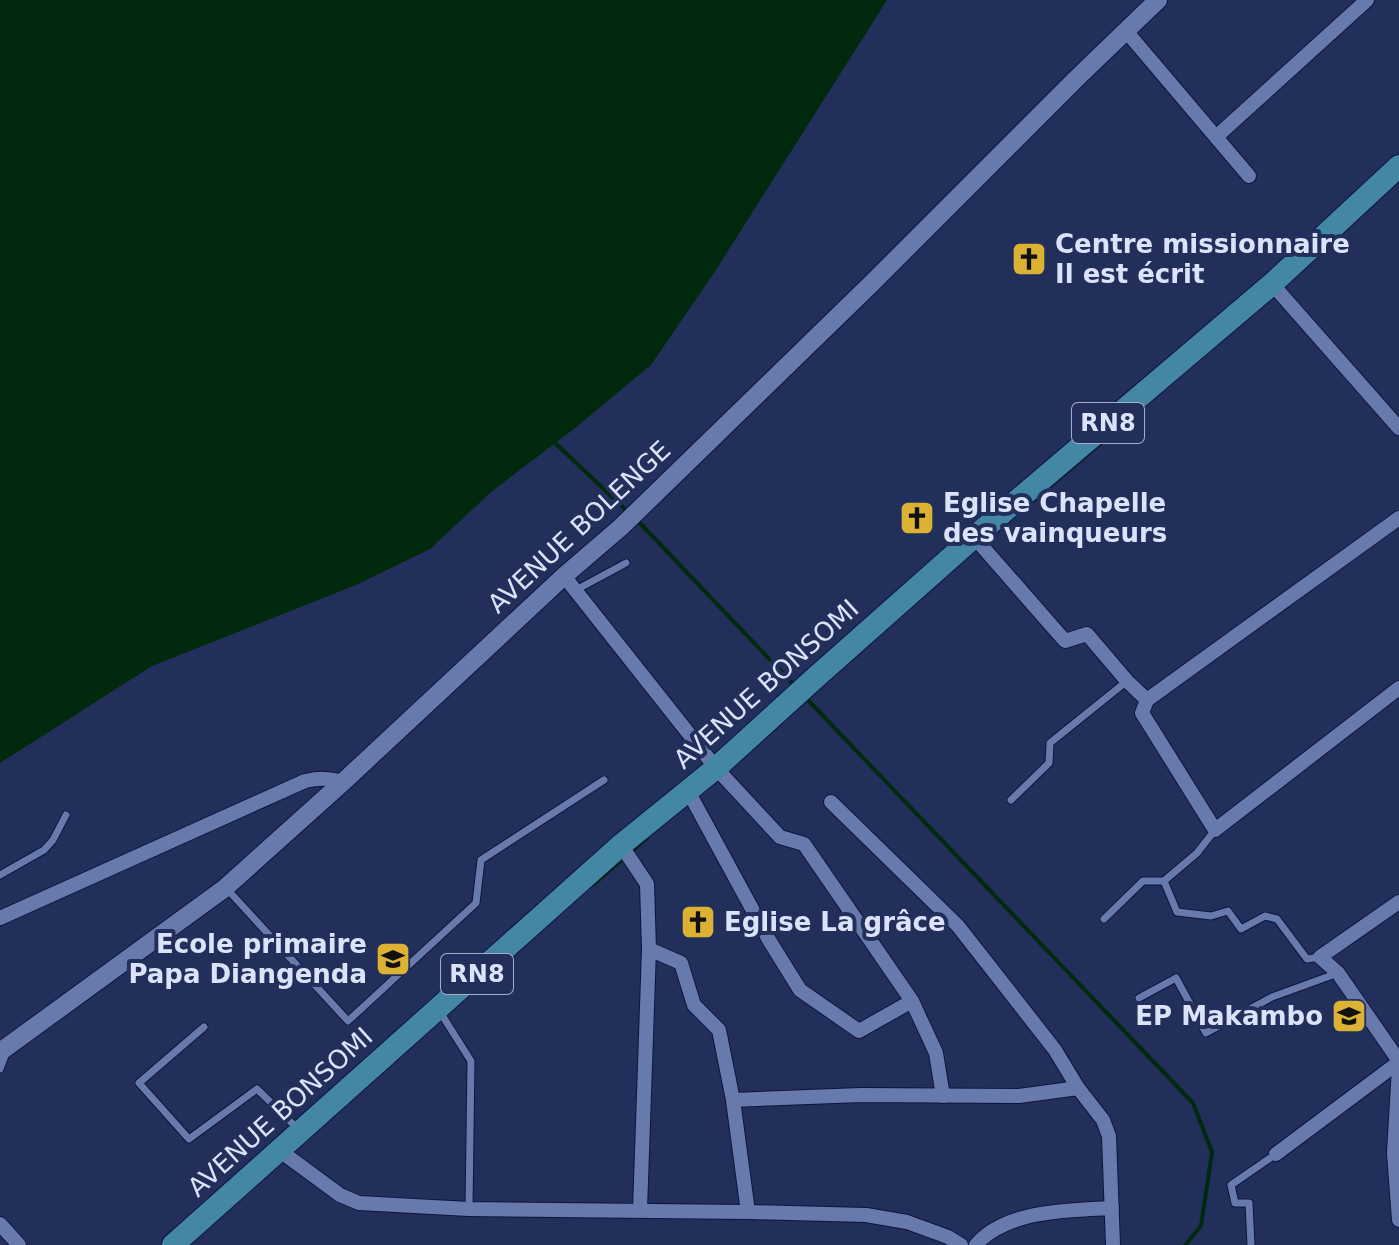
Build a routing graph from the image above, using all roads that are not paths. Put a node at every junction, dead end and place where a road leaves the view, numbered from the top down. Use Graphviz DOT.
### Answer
graph roads {
  1 [pos="1158,0"];
  2 [pos="1367,0"];
  3 [pos="1126,31"];
  4 [pos="1216,137"];
  5 [pos="1396,174"];
  6 [pos="1249,176"];
  7 [pos="1272,284"];
  8 [pos="1399,428"];
  9 [pos="1399,518"];
  10 [pos="974,537"];
  11 [pos="626,563"];
  12 [pos="570,583"];
  13 [pos="1127,681"];
  14 [pos="1399,688"];
  15 [pos="1147,700"];
  16 [pos="716,768"];
  17 [pos="604,780"];
  18 [pos="343,782"];
  19 [pos="688,791"];
  20 [pos="1011,800"];
  21 [pos="831,802"];
  22 [pos="66,815"];
  23 [pos="1215,830"];
  24 [pos="621,845"];
  25 [pos="0,875"];
  26 [pos="1164,881"];
  27 [pos="225,888"];
  28 [pos="1399,902"];
  29 [pos="0,918"];
  30 [pos="1104,919"];
  31 [pos="649,949"];
  32 [pos="1320,957"];
  33 [pos="1338,973"];
  34 [pos="1139,998"];
  35 [pos="912,1001"];
  36 [pos="438,1009"];
  37 [pos="204,1027"];
  38 [pos="4,1049"];
  39 [pos="1399,1063"];
  40 [pos="0,1069"];
  41 [pos="1078,1088"];
  42 [pos="943,1096"];
  43 [pos="733,1100"];
  44 [pos="300,1132"];
  45 [pos="279,1150"];
  46 [pos="1276,1154"];
  47 [pos="1112,1208"];
  48 [pos="469,1209"];
  49 [pos="640,1210"];
  50 [pos="748,1212"];
  51 [pos="1399,1220"];
  52 [pos="0,1224"];
  53 [pos="19,1245"];
  54 [pos="173,1245"];
  55 [pos="961,1245"];
  56 [pos="976,1245"];
  57 [pos="1113,1245"];
  58 [pos="1251,1245"];
  1 -- 3 [label="street, AVENUE BOLENGE"];
  2 -- 4 [label="street"];
  3 -- 4 [label="street"];
  3 -- 12 [label="street, AVENUE BOLENGE"];
  4 -- 6 [label="street"];
  5 -- 7 [label="main road, AVENUE BONSOMI / RN8"];
  7 -- 8 [label="street"];
  7 -- 10 [label="main road, AVENUE BONSOMI / RN8"];
  9 -- 15 [label="street"];
  10 -- 13 [label="street"];
  10 -- 16 [label="main road, AVENUE BONSOMI / RN8"];
  11 -- 12 [label="lane"];
  12 -- 16 [label="street"];
  12 -- 18 [label="street, AVENUE BOLENGE"];
  13 -- 15 [label="street"];
  13 -- 20 [label="lane"];
  14 -- 23 [label="street"];
  15 -- 23 [label="street"];
  16 -- 19 [label="main road, AVENUE BONSOMI / RN8"];
  16 -- 35 [label="street"];
  17 -- 27 [label="lane"];
  18 -- 27 [label="street, AVENUE BOLENGE"];
  18 -- 29 [label="street"];
  19 -- 24 [label="main road, AVENUE BONSOMI / RN8"];
  19 -- 35 [label="street"];
  21 -- 41 [label="street"];
  22 -- 25 [label="lane"];
  23 -- 26 [label="lane"];
  24 -- 31 [label="street"];
  24 -- 36 [label="main road, AVENUE BONSOMI / RN8"];
  26 -- 30 [label="lane"];
  26 -- 32 [label="lane"];
  27 -- 38 [label="street, AVENUE BOLENGE"];
  28 -- 32 [label="street"];
  31 -- 43 [label="street"];
  31 -- 49 [label="street"];
  32 -- 33 [label="street"];
  33 -- 34 [label="lane"];
  33 -- 39 [label="street"];
  35 -- 42 [label="street"];
  36 -- 44 [label="main road, AVENUE BONSOMI / RN8"];
  36 -- 48 [label="lane"];
  37 -- 44 [label="lane"];
  38 -- 40 [label="lane"];
  39 -- 46 [label="street"];
  39 -- 51 [label="street"];
  41 -- 42 [label="street"];
  41 -- 47 [label="street"];
  42 -- 43 [label="street"];
  43 -- 50 [label="street"];
  44 -- 45 [label="main road, AVENUE BONSOMI / RN8"];
  45 -- 48 [label="street"];
  45 -- 54 [label="main road, AVENUE BONSOMI / RN8"];
  46 -- 58 [label="lane"];
  47 -- 56 [label="street"];
  47 -- 57 [label="street"];
  48 -- 49 [label="street"];
  49 -- 50 [label="street"];
  50 -- 55 [label="street"];
  52 -- 53 [label="street"];
}
